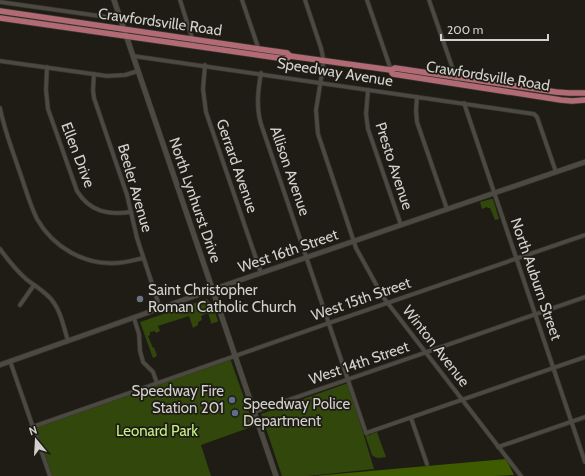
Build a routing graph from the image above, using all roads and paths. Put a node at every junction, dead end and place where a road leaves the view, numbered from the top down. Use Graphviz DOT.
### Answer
graph roads {
  1 [pos="114,0"];
  2 [pos="180,0"];
  3 [pos="242,0"];
  4 [pos="305,0"];
  5 [pos="367,0"];
  6 [pos="429,0"];
  7 [pos="0,2"];
  8 [pos="0,11"];
  9 [pos="0,18"];
  10 [pos="121,20"];
  11 [pos="124,29"];
  12 [pos="127,36"];
  13 [pos="193,39"];
  14 [pos="195,46"];
  15 [pos="258,48"];
  16 [pos="261,55"];
  17 [pos="133,56"];
  18 [pos="290,56"];
  19 [pos="0,61"];
  20 [pos="323,61"];
  21 [pos="205,65"];
  22 [pos="47,67"];
  23 [pos="391,70"];
  24 [pos="138,71"];
  25 [pos="261,73"];
  26 [pos="94,74"];
  27 [pos="455,77"];
  28 [pos="320,82"];
  29 [pos="458,84"];
  30 [pos="368,90"];
  31 [pos="585,93"];
  32 [pos="417,97"];
  33 [pos="585,100"];
  34 [pos="464,103"];
  35 [pos="0,108"];
  36 [pos="585,162"];
  37 [pos="556,172"];
  38 [pos="494,193"];
  39 [pos="447,209"];
  40 [pos="131,212"];
  41 [pos="400,225"];
  42 [pos="585,235"];
  43 [pos="354,241"];
  44 [pos="0,249"];
  45 [pos="143,258"];
  46 [pos="306,258"];
  47 [pos="516,259"];
  48 [pos="261,273"];
  49 [pos="34,285"];
  50 [pos="212,290"];
  51 [pos="585,298"];
  52 [pos="387,303"];
  53 [pos="20,305"];
  54 [pos="160,308"];
  55 [pos="535,315"];
  56 [pos="134,318"];
  57 [pos="329,323"];
  58 [pos="68,341"];
  59 [pos="425,353"];
  60 [pos="235,356"];
  61 [pos="585,357"];
  62 [pos="10,361"];
  63 [pos="0,365"];
  64 [pos="553,368"];
  65 [pos="348,379"];
  66 [pos="157,383"];
  67 [pos="462,400"];
  68 [pos="254,412"];
  69 [pos="585,417"];
  70 [pos="411,418"];
  71 [pos="572,422"];
  72 [pos="32,427"];
  73 [pos="498,447"];
  74 [pos="585,462"];
  75 [pos="427,464"];
  76 [pos="50,476"];
  77 [pos="276,476"];
  78 [pos="522,476"];
  1 -- 10 [label="main road, North Lynhurst Drive"];
  2 -- 13 [label="street"];
  3 -- 15 [label="street"];
  4 -- 20 [label="street"];
  5 -- 23 [label="street"];
  6 -- 27 [label="street"];
  7 -- 10 [label="street, Crawfordsville Road"];
  8 -- 11 [label="main road, Crawfordsville Road"];
  9 -- 12 [label="main road, Crawfordsville Road"];
  10 -- 11 [label="main road, North Lynhurst Drive"];
  11 -- 12 [label="main road, North Lynhurst Drive"];
  11 -- 13 [label="main road, Crawfordsville Road"];
  12 -- 14 [label="main road, Crawfordsville Road"];
  12 -- 17 [label="main road, North Lynhurst Drive"];
  13 -- 14 [label="street"];
  13 -- 15 [label="main road, Crawfordsville Road"];
  14 -- 16 [label="main road, Crawfordsville Road"];
  15 -- 16 [label="street"];
  15 -- 18 [label="main road, Crawfordsville Road"];
  16 -- 18 [label="main road, Crawfordsville Road"];
  17 -- 21 [label="street, Speedway Avenue"];
  17 -- 24 [label="main road, North Lynhurst Drive"];
  18 -- 20 [label="main road, Crawfordsville Road"];
  19 -- 22 [label="street"];
  20 -- 23 [label="main road, Crawfordsville Road"];
  20 -- 28 [label="street, Winton Avenue"];
  21 -- 25 [label="street, Speedway Avenue"];
  21 -- 48 [label="street, Gerrard Avenue"];
  22 -- 26 [label="street"];
  22 -- 40 [label="street, Ellen Drive"];
  23 -- 27 [label="main road, Crawfordsville Road"];
  23 -- 29 [label="main road, Crawfordsville Road"];
  24 -- 26 [label="street"];
  24 -- 50 [label="main road, North Lynhurst Drive"];
  25 -- 28 [label="street, Speedway Avenue"];
  25 -- 46 [label="street, Allison Avenue"];
  26 -- 40 [label="street, Beeler Avenue"];
  27 -- 29 [label="street"];
  27 -- 31 [label="main road, Crawfordsville Road"];
  28 -- 30 [label="street, Speedway Avenue"];
  28 -- 43 [label="street, Winton Avenue"];
  29 -- 33 [label="main road, Crawfordsville Road"];
  30 -- 32 [label="street, Speedway Avenue"];
  30 -- 41 [label="street, Presto Avenue"];
  32 -- 34 [label="street, Speedway Avenue"];
  32 -- 39 [label="street"];
  34 -- 37 [label="street, Speedway Avenue"];
  34 -- 38 [label="street, North Auburn Street"];
  35 -- 45 [label="street"];
  36 -- 37 [label="street, West 16th Street"];
  37 -- 38 [label="street, West 16th Street"];
  38 -- 39 [label="street, West 16th Street"];
  38 -- 47 [label="street, North Auburn Street"];
  39 -- 41 [label="street, West 16th Street"];
  40 -- 45 [label="street, Beeler Avenue"];
  41 -- 43 [label="street, West 16th Street"];
  42 -- 47 [label="street, West 15th Street"];
  43 -- 46 [label="street, West 16th Street"];
  43 -- 52 [label="street, Winton Avenue"];
  44 -- 49 [label="street"];
  45 -- 54 [label="street, Beeler Avenue"];
  46 -- 48 [label="street, West 16th Street"];
  46 -- 57 [label="street, Allison Avenue"];
  47 -- 52 [label="street, West 15th Street"];
  47 -- 55 [label="street, North Auburn Street"];
  48 -- 50 [label="street, West 16th Street"];
  49 -- 53 [label="street"];
  49 -- 58 [label="street"];
  50 -- 54 [label="street, West 16th Street"];
  50 -- 60 [label="main road, North Lynhurst Drive"];
  51 -- 55 [label="street, West 14th Street"];
  52 -- 57 [label="street, West 15th Street"];
  52 -- 59 [label="street, Winton Avenue"];
  54 -- 56 [label="street, West 16th Street"];
  55 -- 59 [label="street, West 14th Street"];
  55 -- 64 [label="street, North Auburn Street"];
  56 -- 58 [label="street, West 16th Street"];
  56 -- 66 [label="street"];
  57 -- 60 [label="street, West 15th Street"];
  57 -- 65 [label="street, Allison Avenue"];
  58 -- 62 [label="street, West 16th Street"];
  59 -- 65 [label="street, West 14th Street"];
  59 -- 67 [label="street, Winton Avenue"];
  60 -- 66 [label="street, West 15th Street"];
  60 -- 68 [label="main road, North Lynhurst Drive"];
  61 -- 64 [label="street"];
  62 -- 63 [label="street, West 16th Street"];
  62 -- 72 [label="street"];
  64 -- 67 [label="street"];
  64 -- 71 [label="street, North Auburn Street"];
  65 -- 68 [label="street, West 14th Street"];
  65 -- 70 [label="street, Allison Avenue"];
  66 -- 72 [label="street, West 15th Street"];
  67 -- 70 [label="street"];
  67 -- 73 [label="street, Winton Avenue"];
  68 -- 77 [label="main road, North Lynhurst Drive"];
  69 -- 71 [label="street"];
  70 -- 75 [label="street"];
  71 -- 73 [label="street"];
  71 -- 74 [label="street, North Auburn Street"];
  72 -- 76 [label="street"];
  73 -- 78 [label="street, Winton Avenue"];
}
